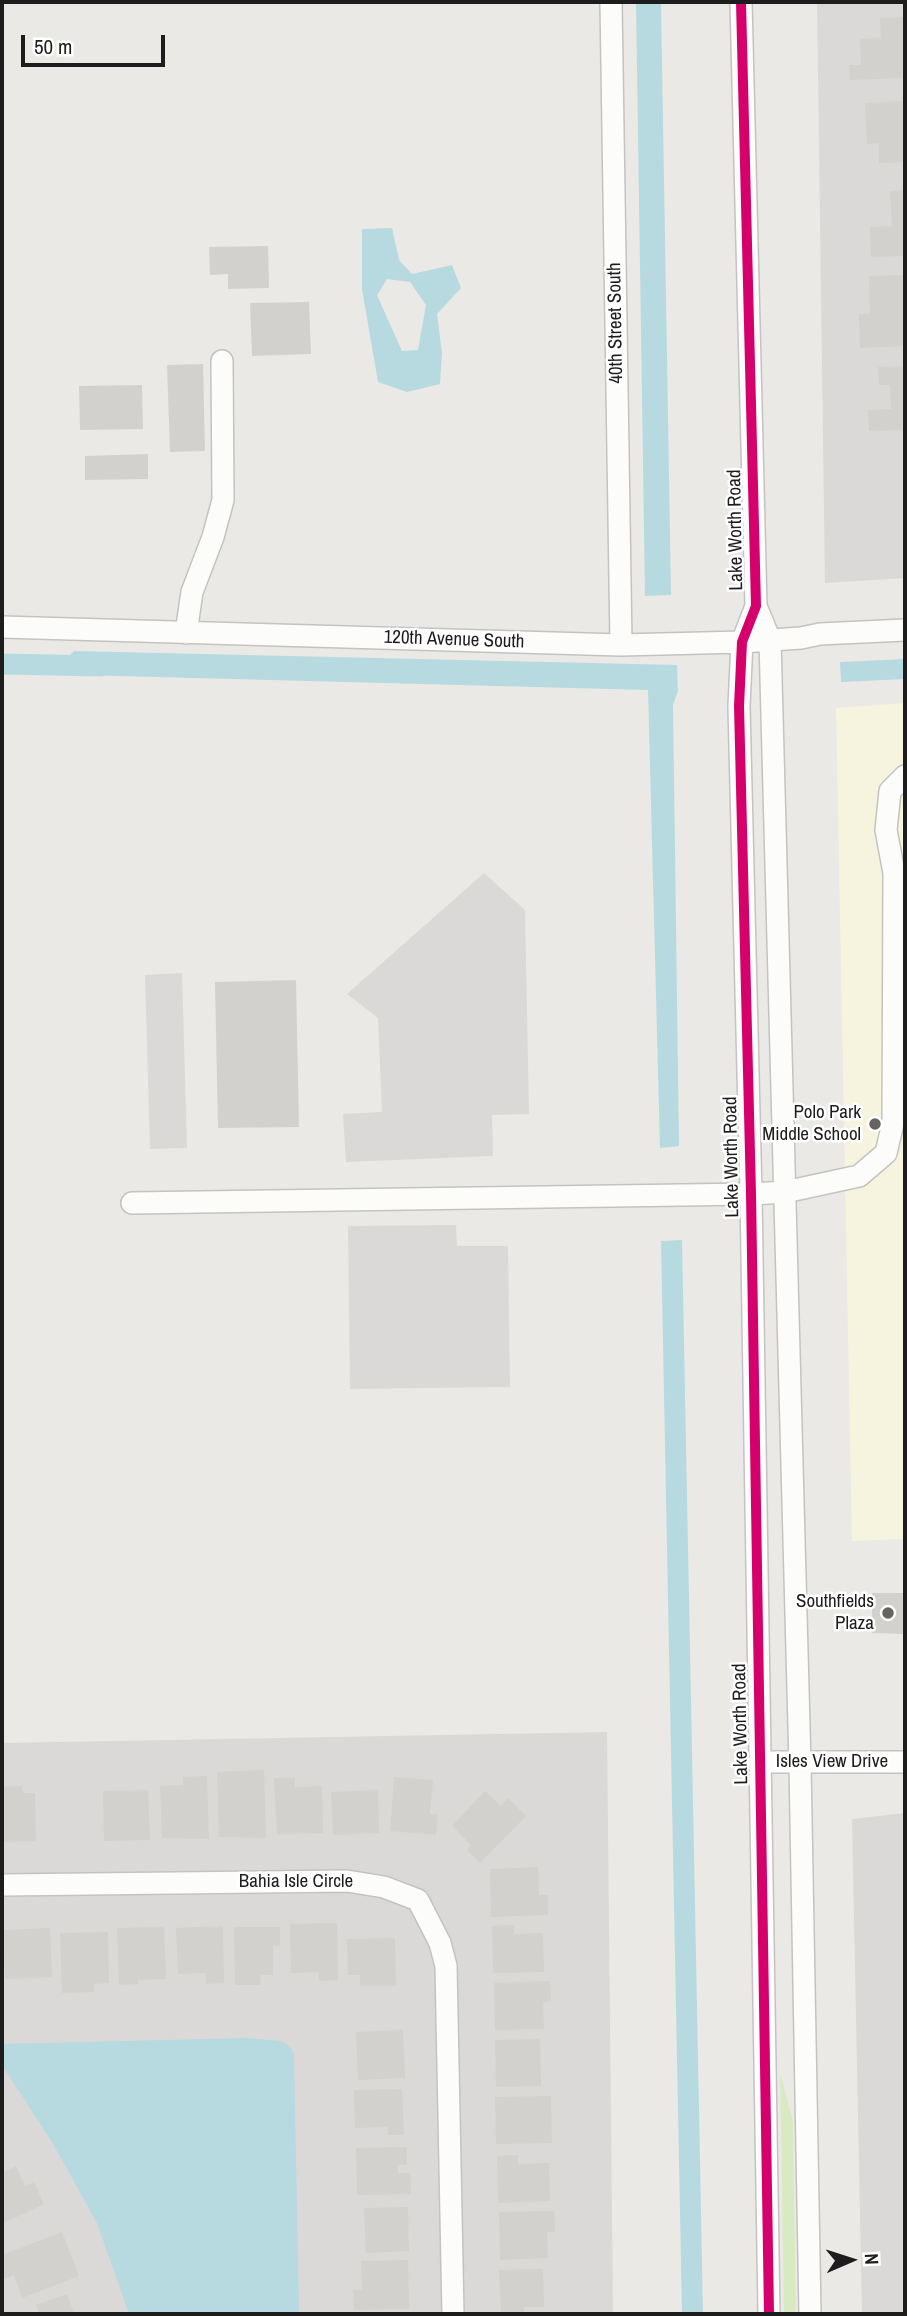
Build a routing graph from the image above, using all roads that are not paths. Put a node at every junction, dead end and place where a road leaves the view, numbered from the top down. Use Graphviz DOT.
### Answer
graph roads {
  1 [pos="611,2"];
  2 [pos="741,2"];
  3 [pos="222,361"];
  4 [pos="755,606"];
  5 [pos="2,627"];
  6 [pos="905,630"];
  7 [pos="186,633"];
  8 [pos="770,640"];
  9 [pos="742,642"];
  10 [pos="621,645"];
  11 [pos="905,776"];
  12 [pos="900,872"];
  13 [pos="785,1192"];
  14 [pos="751,1194"];
  15 [pos="132,1203"];
  16 [pos="759,1762"];
  17 [pos="905,1762"];
  18 [pos="800,1764"];
  19 [pos="2,1885"];
  20 [pos="453,2314"];
  21 [pos="769,2314"];
  22 [pos="810,2314"];
  1 -- 10 [label="street, 40th Street South"];
  2 -- 4 [label="street, Lake Worth Road"];
  3 -- 7 [label="street"];
  4 -- 8 [label="street, Lake Worth Road"];
  4 -- 9 [label="street, Lake Worth Road"];
  5 -- 7 [label="street, 120th Avenue South"];
  6 -- 8 [label="street, 120th Avenue South"];
  7 -- 10 [label="street, 120th Avenue South"];
  8 -- 9 [label="street, 120th Avenue South"];
  8 -- 13 [label="street, Lake Worth Road"];
  9 -- 10 [label="street, 120th Avenue South"];
  9 -- 14 [label="street, Lake Worth Road"];
  11 -- 12 [label="street"];
  12 -- 13 [label="street"];
  13 -- 14 [label="street"];
  13 -- 18 [label="street, Lake Worth Road"];
  14 -- 15 [label="street"];
  14 -- 16 [label="street, Lake Worth Road"];
  16 -- 18 [label="street, Isles View Drive"];
  16 -- 21 [label="street, Lake Worth Road"];
  17 -- 18 [label="street, Isles View Drive"];
  18 -- 22 [label="street, Lake Worth Road"];
  19 -- 20 [label="street, Bahia Isle Circle"];
}
